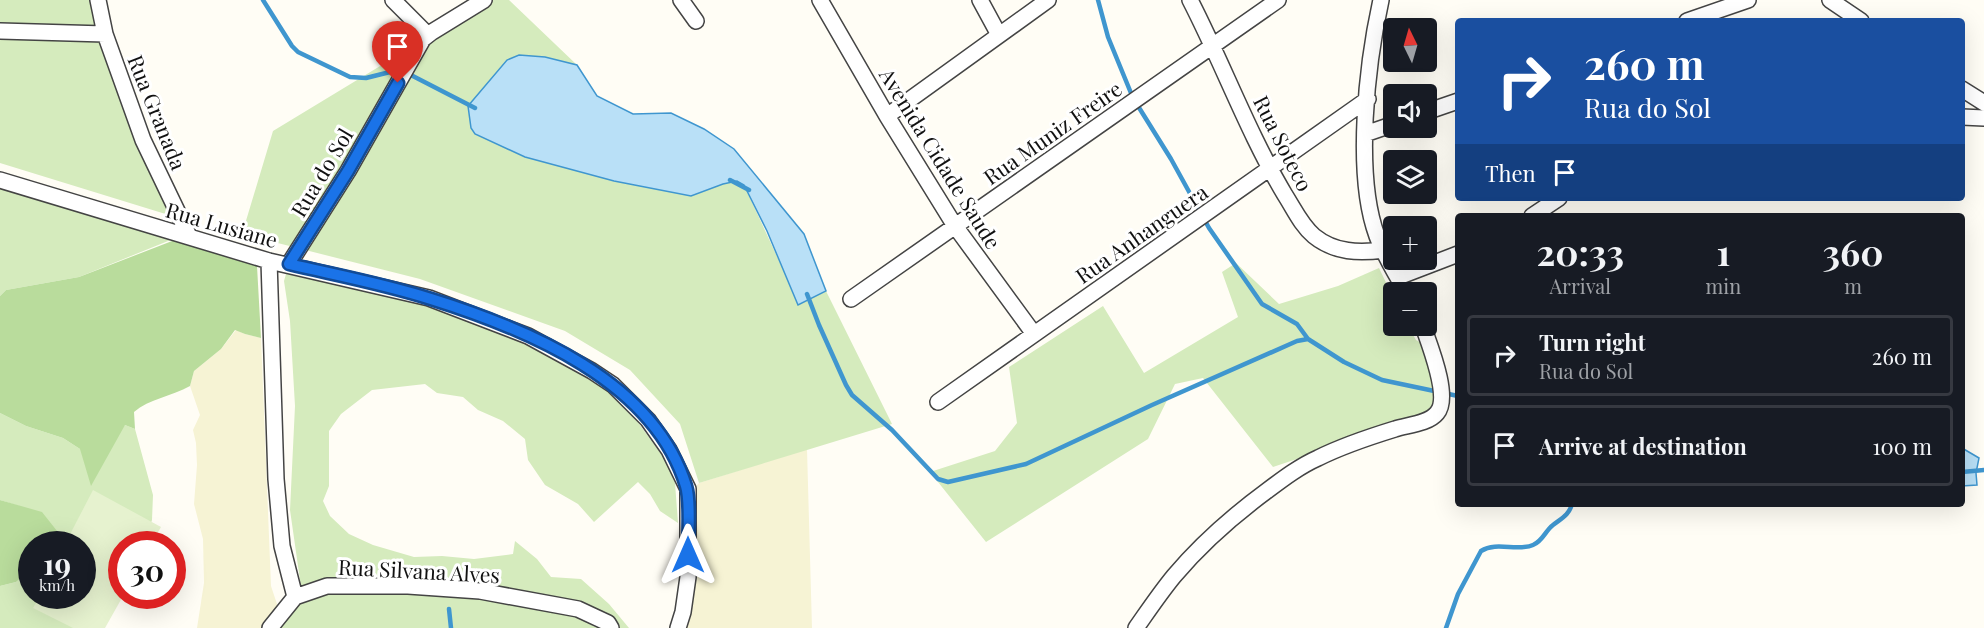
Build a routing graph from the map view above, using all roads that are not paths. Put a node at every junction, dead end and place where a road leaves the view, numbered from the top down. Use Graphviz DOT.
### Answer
graph roads {
  1 [pos="98,0"];
  2 [pos="393,0"];
  3 [pos="484,0"];
  4 [pos="681,0"];
  5 [pos="820,0"];
  6 [pos="980,0"];
  7 [pos="1048,0"];
  8 [pos="1190,0"];
  9 [pos="1278,0"];
  10 [pos="1381,0"];
  11 [pos="1748,0"];
  12 [pos="1830,0"];
  13 [pos="1696,18"];
  14 [pos="1857,18"];
  15 [pos="696,21"];
  16 [pos="0,32"];
  17 [pos="105,34"];
  18 [pos="428,34"];
  19 [pos="999,35"];
  20 [pos="1214,45"];
  21 [pos="1965,91"];
  22 [pos="1368,99"];
  23 [pos="1455,102"];
  24 [pos="1984,103"];
  25 [pos="1437,108"];
  26 [pos="887,116"];
  27 [pos="1965,117"];
  28 [pos="1984,118"];
  29 [pos="1383,128"];
  30 [pos="1365,134"];
  31 [pos="1269,168"];
  32 [pos="0,180"];
  33 [pos="1554,201"];
  34 [pos="1536,213"];
  35 [pos="955,226"];
  36 [pos="189,236"];
  37 [pos="1383,248"];
  38 [pos="1383,250"];
  39 [pos="1455,255"];
  40 [pos="269,261"];
  41 [pos="289,264"];
  42 [pos="1394,270"];
  43 [pos="1398,277"];
  44 [pos="1401,282"];
  45 [pos="851,299"];
  46 [pos="1034,334"];
  47 [pos="1426,336"];
  48 [pos="938,402"];
  49 [pos="295,597"];
  50 [pos="270,628"];
  51 [pos="611,628"];
  52 [pos="678,628"];
  53 [pos="1136,628"];
  1 -- 17 [label="street, Rua Granada"];
  2 -- 18 [label="street"];
  3 -- 18 [label="street, Rua do Sol"];
  4 -- 15 [label="street"];
  5 -- 26 [label="street, Avenida Cidade Saude"];
  6 -- 19 [label="street"];
  7 -- 19 [label="street"];
  8 -- 20 [label="street, Rua Soteco"];
  9 -- 20 [label="street, Rua Muniz Freire"];
  10 -- 22 [label="street"];
  11 -- 13 [label="street"];
  12 -- 14 [label="street"];
  16 -- 17 [label="street"];
  17 -- 36 [label="street, Rua Granada"];
  18 -- 41 [label="street, Rua do Sol"];
  19 -- 26 [label="street"];
  20 -- 31 [label="street, Rua Soteco"];
  20 -- 35 [label="street, Rua Muniz Freire"];
  21 -- 24 [label="street"];
  22 -- 30 [label="street"];
  22 -- 31 [label="street, Rua Anhanguera"];
  23 -- 25 [label="street"];
  26 -- 35 [label="street, Avenida Cidade Saude"];
  27 -- 28 [label="street"];
  29 -- 30 [label="street"];
  30 -- 37 [label="street"];
  31 -- 38 [label="street, Rua Soteco"];
  31 -- 46 [label="street, Rua Anhanguera"];
  32 -- 36 [label="street, Rua Lusiane"];
  33 -- 34 [label="street"];
  35 -- 45 [label="street, Rua Muniz Freire"];
  35 -- 46 [label="street, Avenida Cidade Saude"];
  36 -- 40 [label="street, Rua Lusiane"];
  39 -- 43 [label="street"];
  40 -- 41 [label="street, Rua Lusiane"];
  40 -- 49 [label="street"];
  41 -- 52 [label="street, Rua Lusiane"];
  42 -- 43 [label="street"];
  43 -- 44 [label="street"];
  46 -- 48 [label="street, Rua Anhanguera"];
  47 -- 53 [label="street"];
  49 -- 50 [label="street"];
  49 -- 51 [label="street, Rua Silvana Alves"];
}
